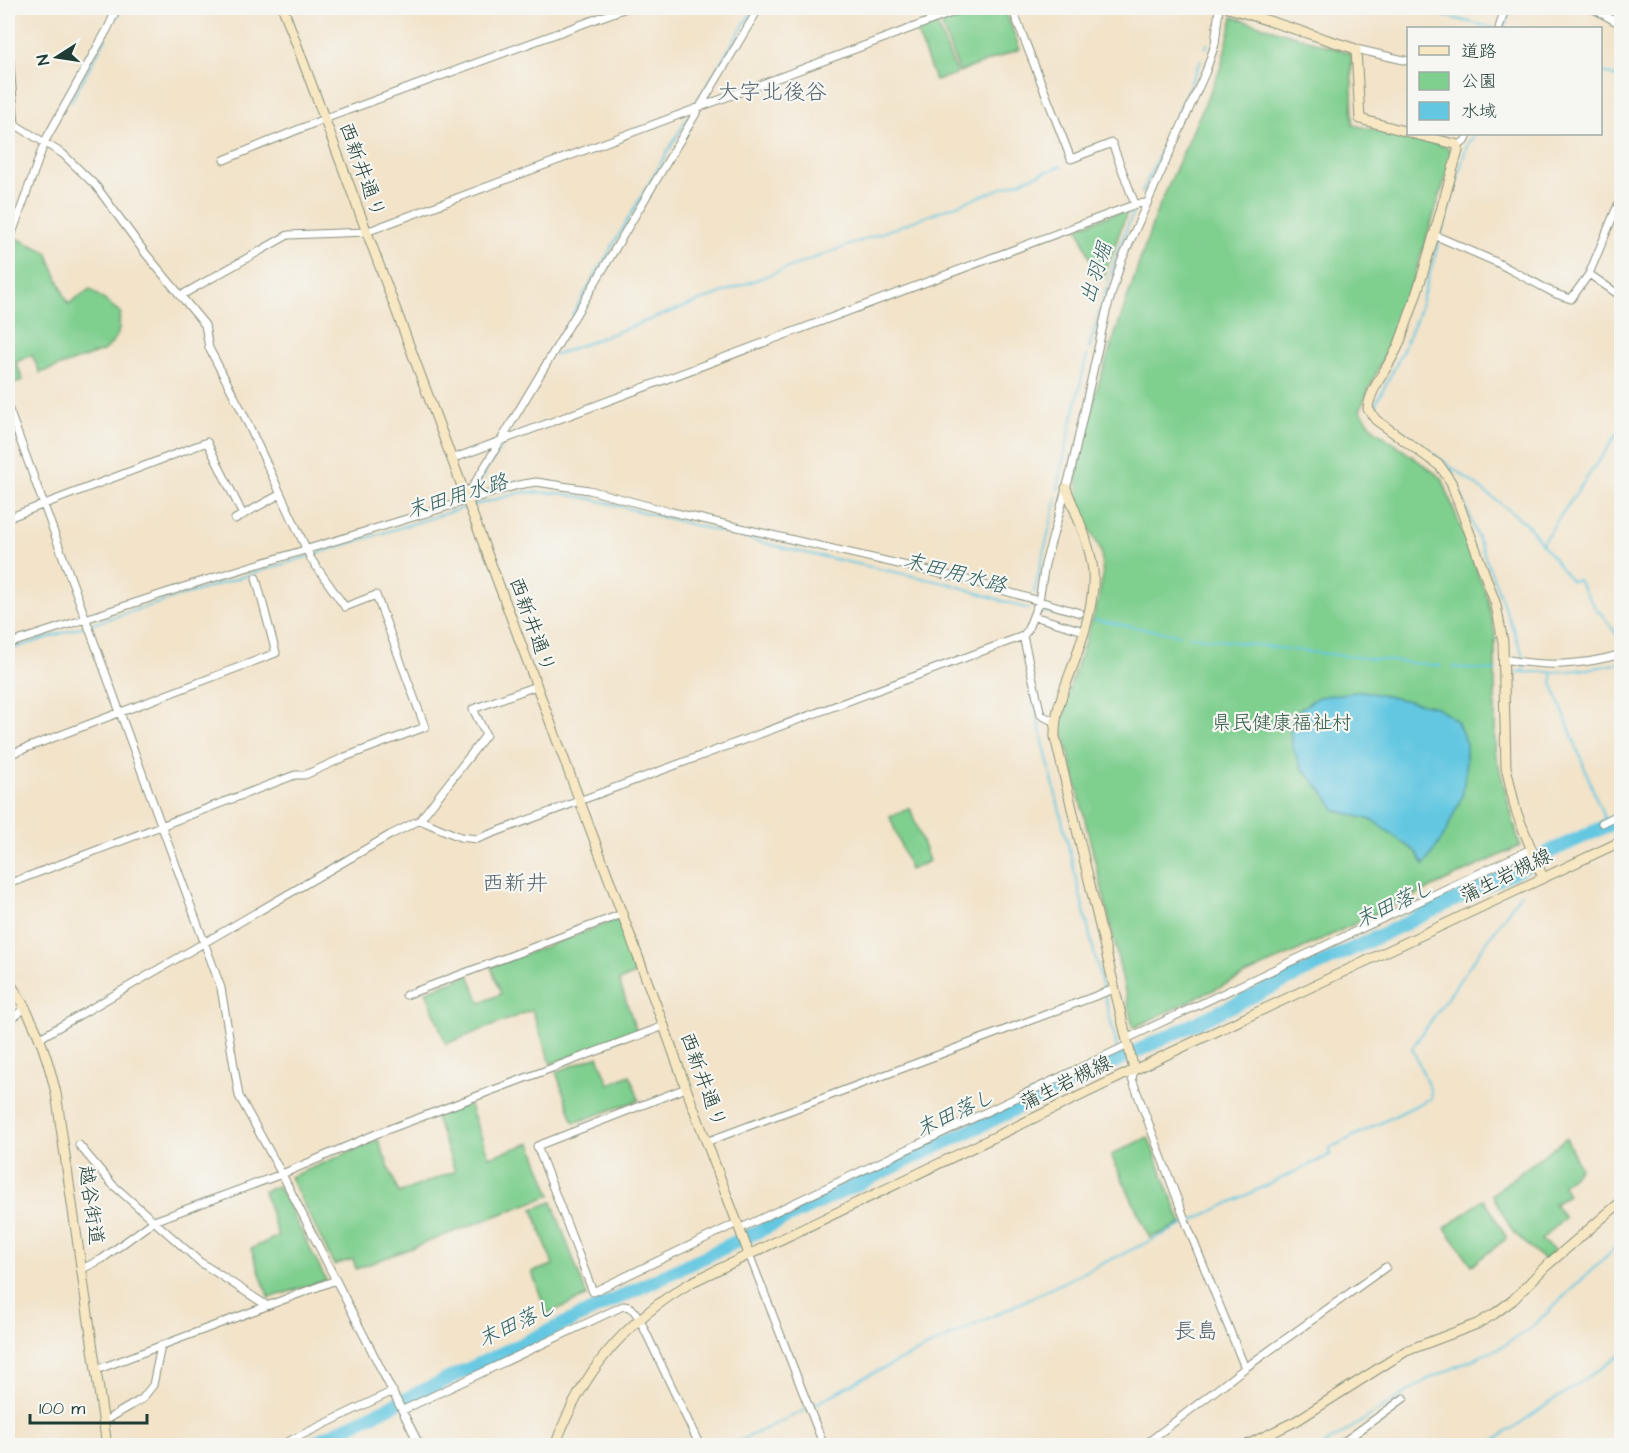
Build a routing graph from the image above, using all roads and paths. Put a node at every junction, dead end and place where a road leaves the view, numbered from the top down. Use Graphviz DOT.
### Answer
graph roads {
  1 [pos="117,8"];
  2 [pos="283,8"];
  3 [pos="626,8"];
  4 [pos="759,8"];
  5 [pos="965,8"];
  6 [pos="1012,8"];
  7 [pos="1219,8"];
  8 [pos="1229,8"];
  9 [pos="1505,8"];
  10 [pos="1592,8"];
  11 [pos="1622,26"];
  12 [pos="1499,27"];
  13 [pos="1356,49"];
  14 [pos="8,52"];
  15 [pos="1407,61"];
  16 [pos="699,107"];
  17 [pos="324,119"];
  18 [pos="14,124"];
  19 [pos="1407,132"];
  20 [pos="1418,135"];
  21 [pos="1468,135"];
  22 [pos="8,139"];
  23 [pos="45,141"];
  24 [pos="1458,146"];
  25 [pos="224,160"];
  26 [pos="1622,195"];
  27 [pos="1146,203"];
  28 [pos="1135,204"];
  29 [pos="366,231"];
  30 [pos="1434,235"];
  31 [pos="8,244"];
  32 [pos="1589,274"];
  33 [pos="180,296"];
  34 [pos="1622,297"];
  35 [pos="8,407"];
  36 [pos="501,440"];
  37 [pos="452,459"];
  38 [pos="1066,488"];
  39 [pos="279,495"];
  40 [pos="466,497"];
  41 [pos="42,505"];
  42 [pos="243,515"];
  43 [pos="8,518"];
  44 [pos="235,519"];
  45 [pos="305,549"];
  46 [pos="256,578"];
  47 [pos="1039,601"];
  48 [pos="1080,613"];
  49 [pos="1033,616"];
  50 [pos="86,619"];
  51 [pos="1084,631"];
  52 [pos="1023,636"];
  53 [pos="8,644"];
  54 [pos="1622,654"];
  55 [pos="1503,659"];
  56 [pos="536,686"];
  57 [pos="118,713"];
  58 [pos="1055,722"];
  59 [pos="8,755"];
  60 [pos="580,800"];
  61 [pos="1622,813"];
  62 [pos="420,820"];
  63 [pos="1602,823"];
  64 [pos="160,825"];
  65 [pos="1622,840"];
  66 [pos="1531,849"];
  67 [pos="1543,878"];
  68 [pos="8,884"];
  69 [pos="622,914"];
  70 [pos="205,944"];
  71 [pos="8,980"];
  72 [pos="1114,989"];
  73 [pos="405,995"];
  74 [pos="26,1007"];
  75 [pos="8,1022"];
  76 [pos="664,1026"];
  77 [pos="40,1038"];
  78 [pos="1127,1042"];
  79 [pos="1134,1070"];
  80 [pos="686,1088"];
  81 [pos="706,1142"];
  82 [pos="79,1145"];
  83 [pos="282,1174"];
  84 [pos="1622,1201"];
  85 [pos="154,1221"];
  86 [pos="738,1226"];
  87 [pos="749,1254"];
  88 [pos="1386,1267"];
  89 [pos="82,1269"];
  90 [pos="336,1280"];
  91 [pos="266,1305"];
  92 [pos="639,1318"];
  93 [pos="161,1346"];
  94 [pos="1245,1368"];
  95 [pos="96,1370"];
  96 [pos="393,1391"];
  97 [pos="1404,1398"];
  98 [pos="403,1410"];
  99 [pos="103,1422"];
  100 [pos="1349,1443"];
  101 [pos="107,1446"];
  102 [pos="279,1446"];
  103 [pos="420,1446"];
  104 [pos="555,1446"];
  105 [pos="700,1446"];
  106 [pos="824,1446"];
  107 [pos="1143,1446"];
  108 [pos="1245,1446"];
  109 [pos="1338,1446"];
  1 -- 23 [label="street"];
  2 -- 17 [label="street, 西新井通り"];
  3 -- 17 [label="street"];
  4 -- 16 [label="street"];
  5 -- 16 [label="street"];
  6 -- 28 [label="street"];
  7 -- 27 [label="street"];
  8 -- 13 [label="street"];
  9 -- 12 [label="street"];
  10 -- 11 [label="street"];
  13 -- 15 [label="street"];
  13 -- 19 [label="street"];
  14 -- 18 [label="street"];
  16 -- 29 [label="street"];
  16 -- 36 [label="street"];
  17 -- 25 [label="street"];
  17 -- 29 [label="street, 西新井通り"];
  18 -- 22 [label="street"];
  18 -- 23 [label="street"];
  20 -- 24 [label="street"];
  21 -- 24 [label="street"];
  23 -- 31 [label="street"];
  23 -- 33 [label="street"];
  24 -- 30 [label="street"];
  26 -- 32 [label="street"];
  27 -- 28 [label="street"];
  27 -- 38 [label="street"];
  28 -- 36 [label="street"];
  29 -- 33 [label="street"];
  29 -- 37 [label="street, 西新井通り"];
  30 -- 32 [label="street"];
  30 -- 55 [label="street"];
  32 -- 34 [label="street"];
  33 -- 39 [label="street"];
  35 -- 41 [label="street"];
  36 -- 37 [label="street"];
  36 -- 40 [label="street"];
  37 -- 40 [label="street, 西新井通り"];
  38 -- 47 [label="street"];
  38 -- 51 [label="street"];
  39 -- 42 [label="street"];
  39 -- 45 [label="street"];
  40 -- 45 [label="street"];
  40 -- 47 [label="street"];
  40 -- 56 [label="street, 西新井通り"];
  41 -- 42 [label="street"];
  41 -- 43 [label="street"];
  41 -- 50 [label="street"];
  42 -- 44 [label="street"];
  45 -- 50 [label="street"];
  45 -- 64 [label="street"];
  46 -- 57 [label="street"];
  47 -- 48 [label="street"];
  47 -- 49 [label="street"];
  49 -- 51 [label="street"];
  49 -- 52 [label="street"];
  50 -- 53 [label="street"];
  50 -- 57 [label="street"];
  51 -- 58 [label="street"];
  52 -- 58 [label="street"];
  52 -- 60 [label="street"];
  54 -- 55 [label="street"];
  55 -- 66 [label="street"];
  56 -- 60 [label="street, 西新井通り"];
  56 -- 62 [label="street"];
  57 -- 59 [label="street"];
  57 -- 64 [label="street"];
  58 -- 72 [label="street"];
  60 -- 62 [label="street"];
  60 -- 69 [label="street, 西新井通り"];
  61 -- 63 [label="street"];
  62 -- 70 [label="street"];
  64 -- 68 [label="street"];
  64 -- 70 [label="street"];
  65 -- 67 [label="street, 蒲生岩槻線"];
  66 -- 67 [label="street"];
  66 -- 78 [label="street"];
  67 -- 79 [label="street, 蒲生岩槻線"];
  69 -- 73 [label="street"];
  69 -- 76 [label="street, 西新井通り"];
  70 -- 77 [label="street"];
  70 -- 83 [label="street"];
  71 -- 74 [label="street, 越谷街道"];
  72 -- 78 [label="street"];
  72 -- 81 [label="street"];
  74 -- 75 [label="street"];
  74 -- 77 [label="street, 越谷街道"];
  76 -- 80 [label="street, 西新井通り"];
  76 -- 83 [label="street"];
  77 -- 89 [label="street, 越谷街道"];
  78 -- 79 [label="street"];
  78 -- 86 [label="street"];
  79 -- 87 [label="street, 蒲生岩槻線"];
  79 -- 94 [label="street"];
  80 -- 81 [label="street, 西新井通り"];
  80 -- 86 [label="street"];
  81 -- 86 [label="street, 西新井通り"];
  82 -- 85 [label="street"];
  83 -- 85 [label="street"];
  83 -- 90 [label="street"];
  84 -- 108 [label="street"];
  85 -- 89 [label="street"];
  85 -- 91 [label="street"];
  86 -- 87 [label="street, 西新井通り"];
  87 -- 92 [label="street, 蒲生岩槻線"];
  87 -- 106 [label="street"];
  88 -- 94 [label="street"];
  89 -- 95 [label="street, 越谷街道"];
  90 -- 91 [label="street"];
  90 -- 96 [label="street"];
  91 -- 93 [label="street"];
  92 -- 98 [label="street"];
  92 -- 104 [label="street, 蒲生岩槻線"];
  92 -- 105 [label="street"];
  93 -- 95 [label="street"];
  93 -- 99 [label="street"];
  94 -- 107 [label="street"];
  95 -- 99 [label="street, 越谷街道"];
  96 -- 98 [label="street"];
  96 -- 102 [label="street"];
  97 -- 100 [label="street"];
  98 -- 103 [label="street"];
  99 -- 101 [label="street, 越谷街道"];
  100 -- 109 [label="street"];
}
